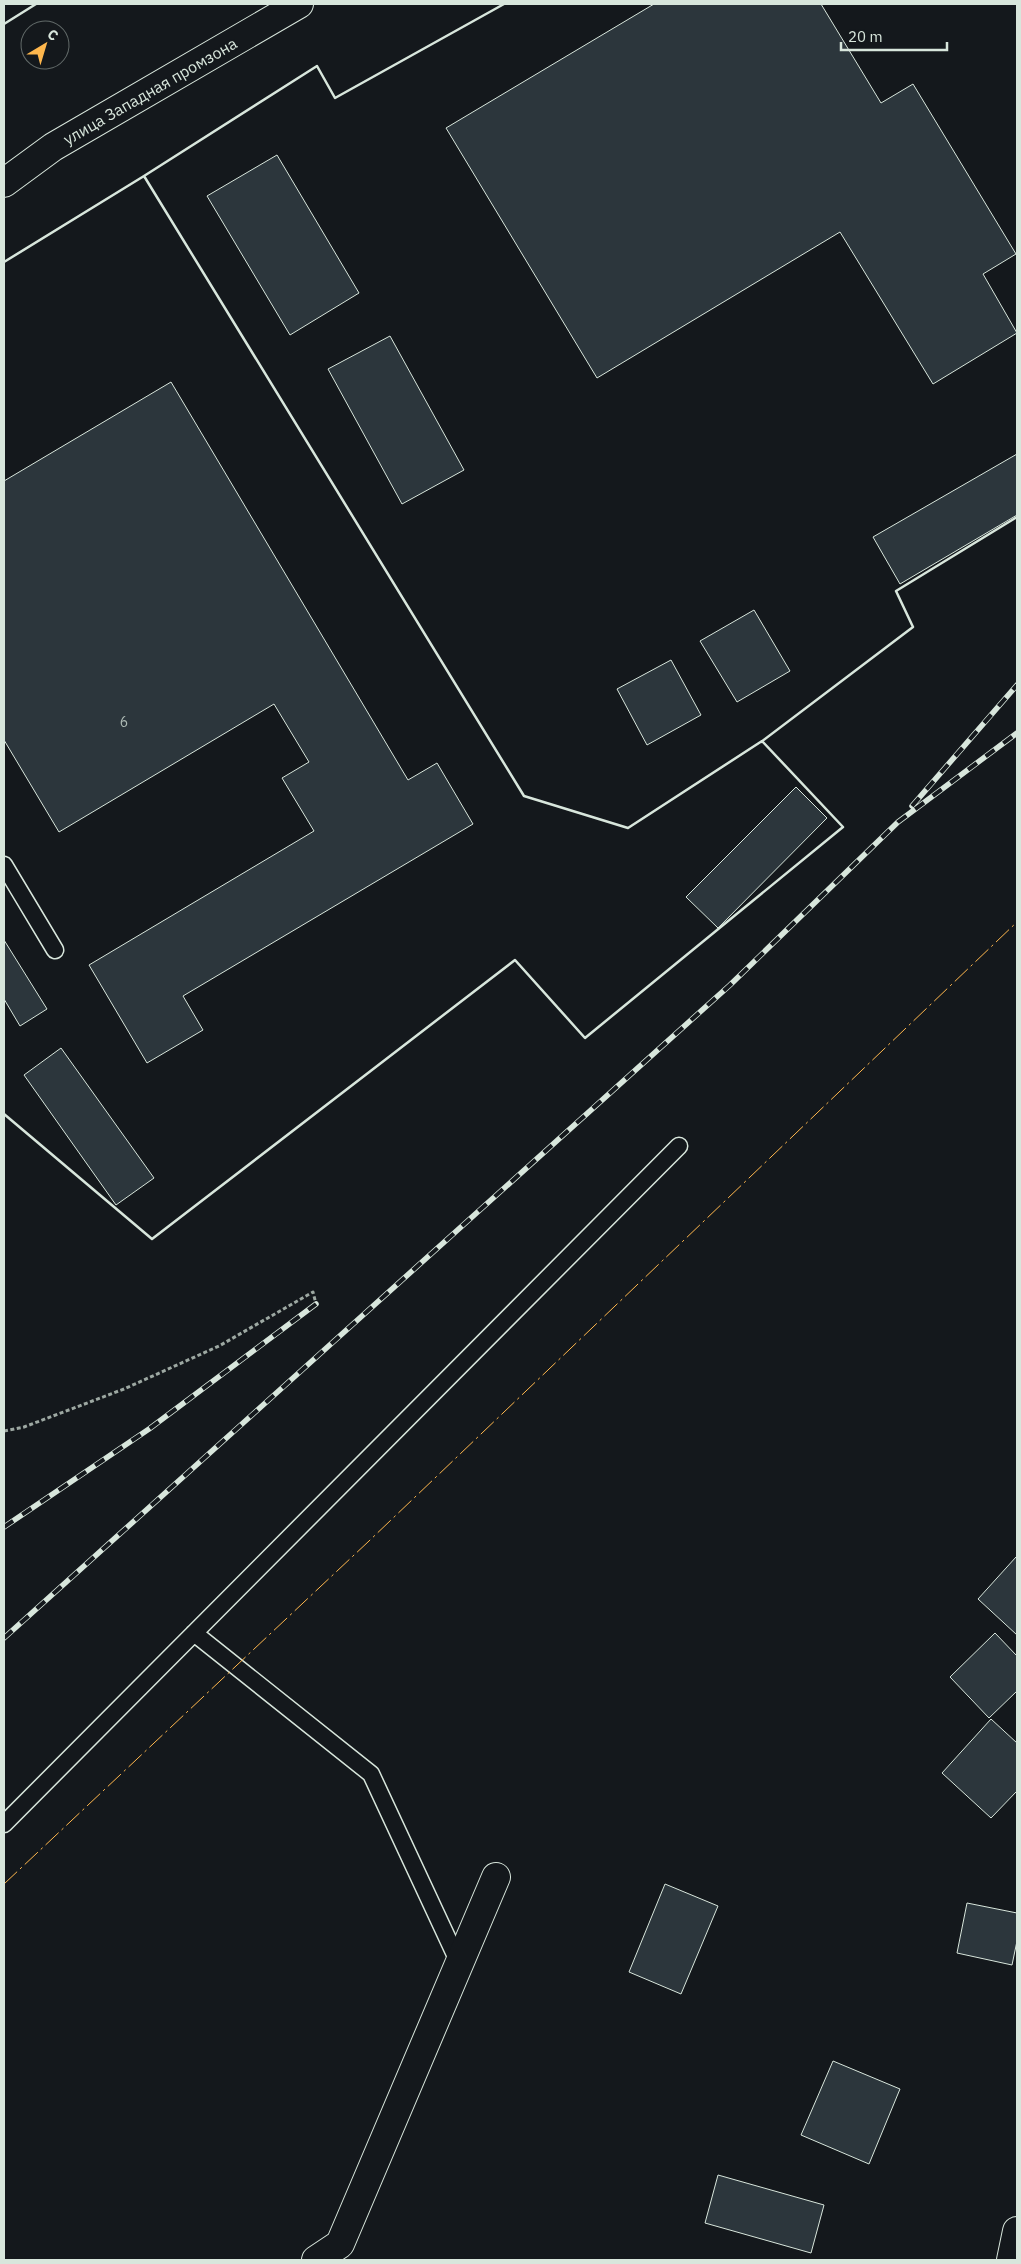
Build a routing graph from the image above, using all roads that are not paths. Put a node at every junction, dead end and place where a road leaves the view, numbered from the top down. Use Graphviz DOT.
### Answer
graph roads {
  1 [pos="299,4"];
  2 [pos="4,183"];
  3 [pos="4,865"];
  4 [pos="55,950"];
  5 [pos="679,1146"];
  6 [pos="194,1633"];
  7 [pos="4,1824"];
  8 [pos="496,1877"];
  9 [pos="459,1962"];
  10 [pos="1017,2231"];
  11 [pos="316,2260"];
  12 [pos="1011,2260"];
  1 -- 2 [label="street, улица Западная промзона"];
  3 -- 4 [label="lane"];
  5 -- 6 [label="lane"];
  6 -- 7 [label="lane"];
  6 -- 9 [label="lane"];
  8 -- 9 [label="street"];
  9 -- 11 [label="street"];
  10 -- 12 [label="street"];
}
